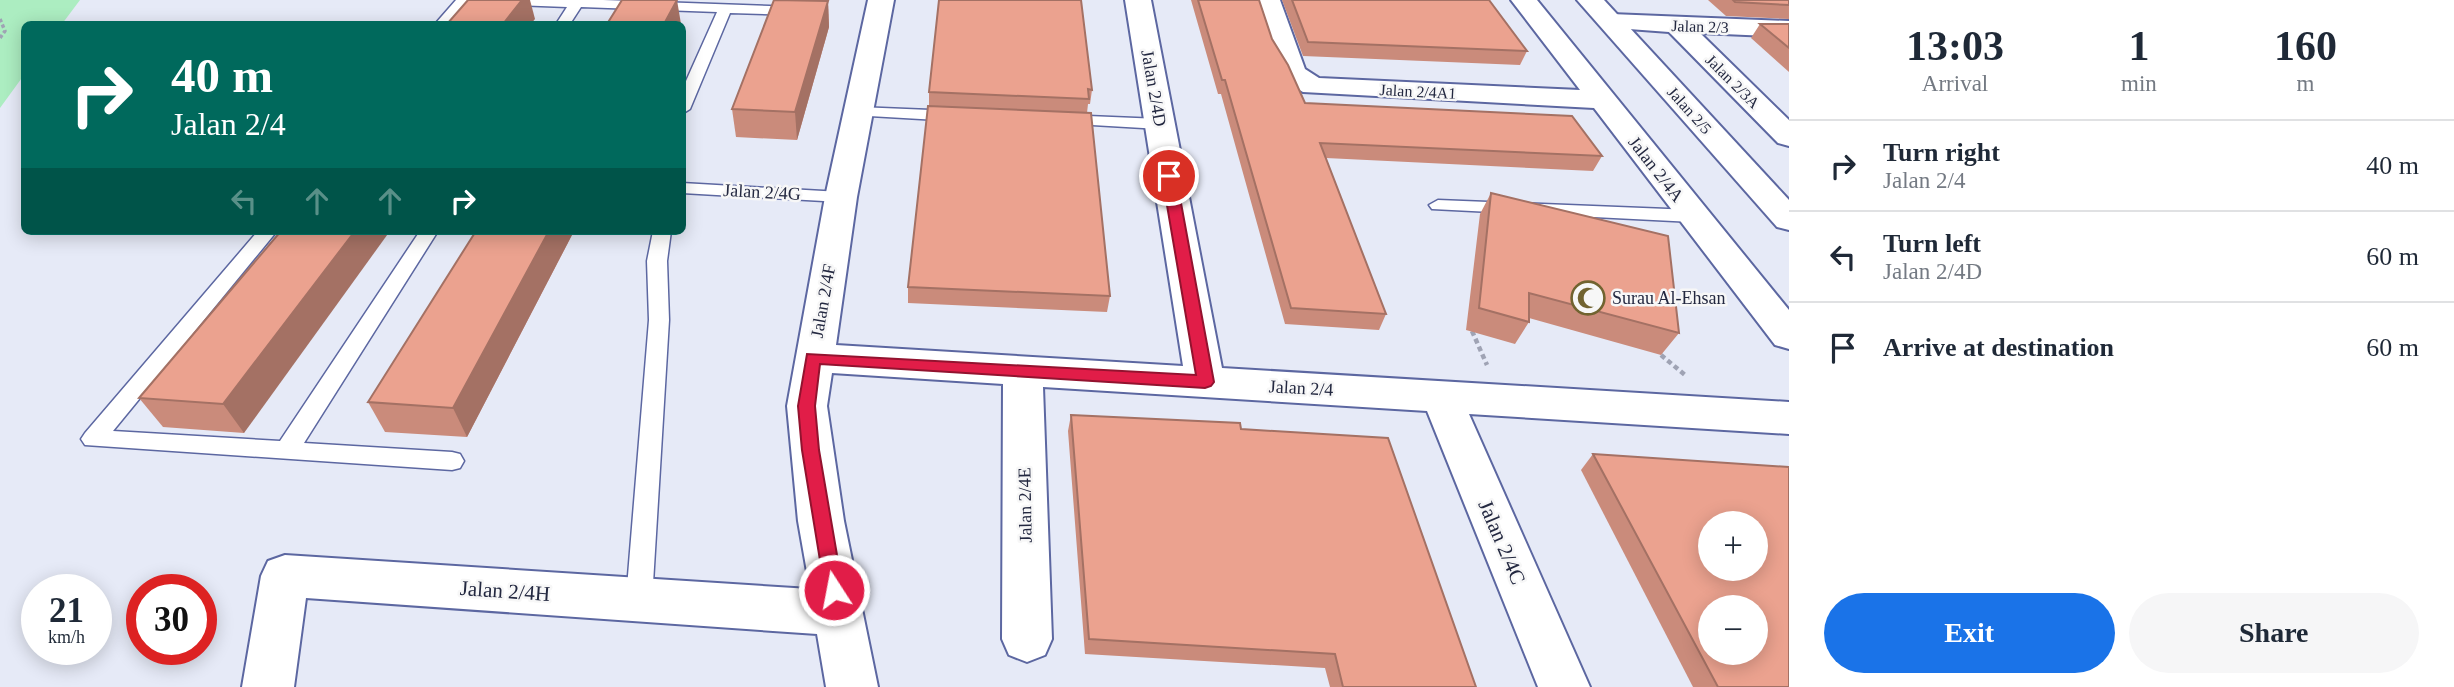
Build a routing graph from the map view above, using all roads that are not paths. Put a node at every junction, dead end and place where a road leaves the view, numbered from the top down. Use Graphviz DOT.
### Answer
graph roads {
  1 [pos="463,0"];
  2 [pos="486,0"];
  3 [pos="881,0"];
  4 [pos="1138,0"];
  5 [pos="1524,0"];
  6 [pos="577,3"];
  7 [pos="726,9"];
  8 [pos="1270,11"];
  9 [pos="1601,11"];
  10 [pos="817,12"];
  11 [pos="445,21"];
  12 [pos="565,21"];
  13 [pos="1677,25"];
  14 [pos="1789,29"];
  15 [pos="686,100"];
  16 [pos="1602,100"];
  17 [pos="858,112"];
  18 [pos="968,116"];
  19 [pos="1050,120"];
  20 [pos="1160,124"];
  21 [pos="1789,136"];
  22 [pos="686,188"];
  23 [pos="841,197"];
  24 [pos="1438,205"];
  25 [pos="1693,216"];
  26 [pos="1789,220"];
  27 [pos="265,235"];
  28 [pos="426,235"];
  29 [pos="661,235"];
  30 [pos="1789,336"];
  31 [pos="813,358"];
  32 [pos="1023,371"];
  33 [pos="1205,382"];
  34 [pos="1441,396"];
  35 [pos="1789,418"];
  36 [pos="286,451"];
  37 [pos="452,461"];
  38 [pos="639,600"];
  39 [pos="838,613"];
  40 [pos="1027,639"];
  41 [pos="268,687"];
  42 [pos="852,687"];
  43 [pos="1564,687"];
  1 -- 11 [label="lane"];
  2 -- 6 [label="lane"];
  3 -- 17 [label="street, Jalan 2/4F"];
  4 -- 20 [label="street, Jalan 2/4D"];
  5 -- 16 [label="street, Jalan 2/4A"];
  6 -- 7 [label="lane"];
  6 -- 12 [label="lane"];
  7 -- 10 [label="lane"];
  7 -- 15 [label="lane"];
  8 -- 16 [label="street, Jalan 2/4A1"];
  9 -- 13 [label="street, Jalan 2/3"];
  9 -- 26 [label="street, Jalan 2/5"];
  13 -- 14 [label="street, Jalan 2/3"];
  13 -- 21 [label="street, Jalan 2/3A"];
  16 -- 25 [label="street, Jalan 2/4A"];
  17 -- 18 [label="lane"];
  17 -- 23 [label="street, Jalan 2/4F"];
  19 -- 20 [label="lane"];
  20 -- 33 [label="street, Jalan 2/4D"];
  22 -- 23 [label="lane, Jalan 2/4G"];
  23 -- 31 [label="street, Jalan 2/4F"];
  24 -- 25 [label="lane"];
  25 -- 30 [label="street, Jalan 2/4A"];
  27 -- 36 [label="lane"];
  28 -- 36 [label="lane"];
  29 -- 38 [label="lane"];
  31 -- 32 [label="street, Jalan 2/4"];
  31 -- 39 [label="street, Jalan 2/4F"];
  32 -- 33 [label="street, Jalan 2/4"];
  32 -- 40 [label="street, Jalan 2/4E"];
  33 -- 34 [label="street, Jalan 2/4"];
  34 -- 35 [label="street, Jalan 2/4"];
  34 -- 43 [label="street, Jalan 2/4C"];
  36 -- 37 [label="lane"];
  38 -- 39 [label="street, Jalan 2/4H"];
  38 -- 41 [label="street, Jalan 2/4H"];
  39 -- 42 [label="street, Jalan 2/4F"];
}
